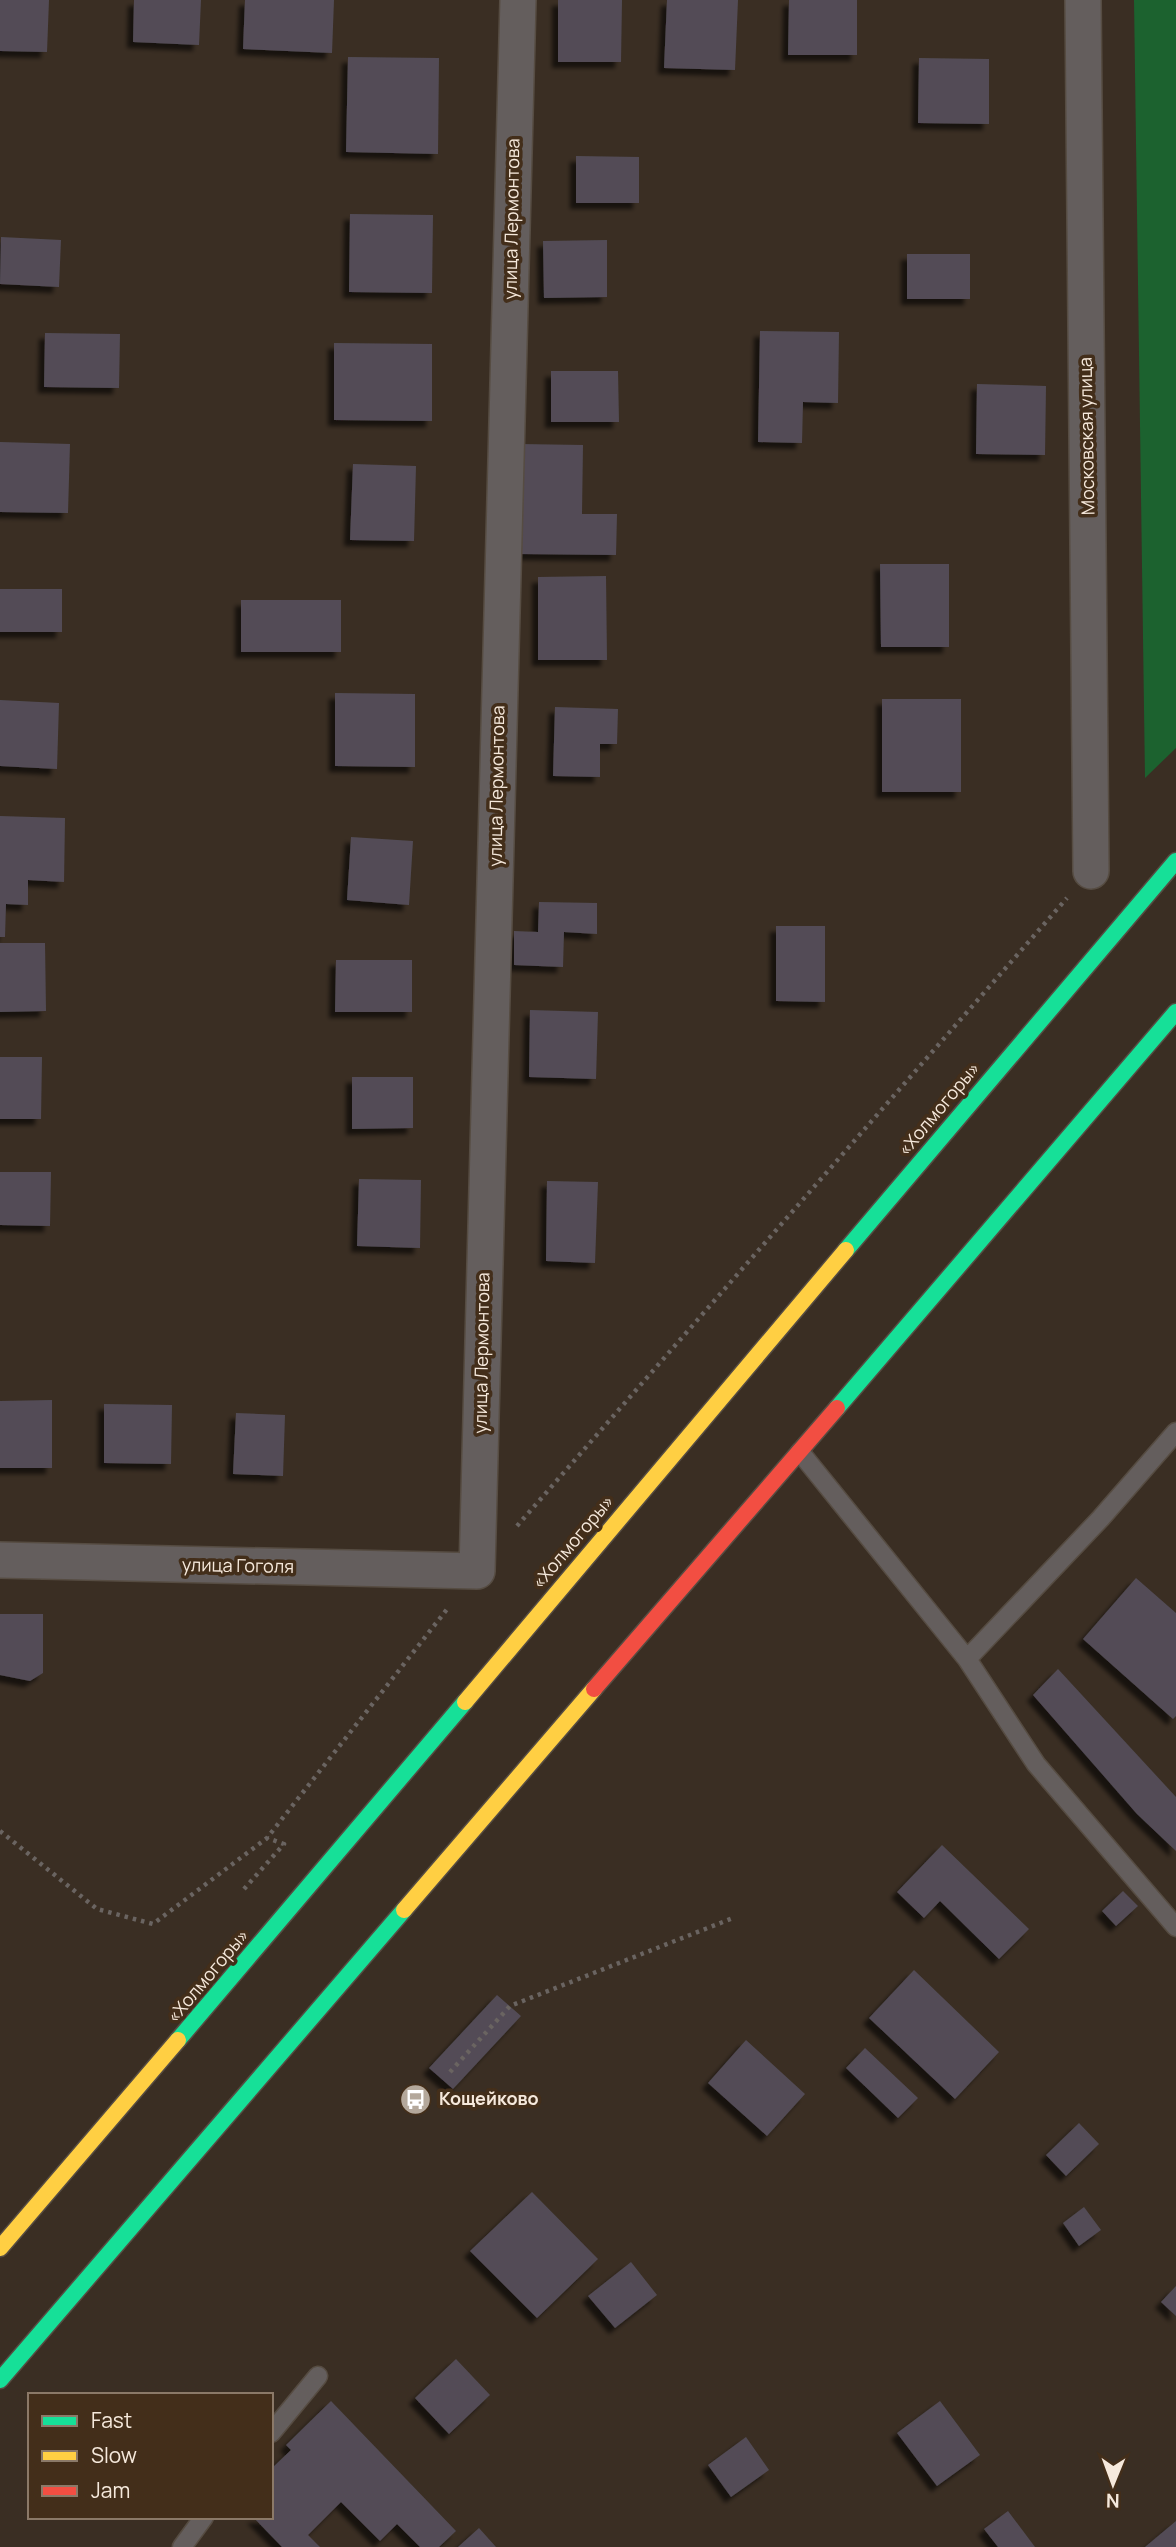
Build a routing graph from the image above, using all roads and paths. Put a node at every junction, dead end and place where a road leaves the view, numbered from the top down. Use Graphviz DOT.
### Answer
graph roads {
  1 [pos="518,0"];
  2 [pos="1083,0"];
  3 [pos="1176,861"];
  4 [pos="1091,871"];
  5 [pos="1176,1012"];
  6 [pos="1176,1432"];
  7 [pos="800,1452"];
  8 [pos="0,1560"];
  9 [pos="477,1571"];
  10 [pos="967,1659"];
  11 [pos="0,1831"];
  12 [pos="267,1838"];
  13 [pos="244,1889"];
  14 [pos="733,1917"];
  15 [pos="1176,1927"];
  16 [pos="450,2072"];
  17 [pos="0,2248"];
  18 [pos="318,2376"];
  19 [pos="0,2380"];
  20 [pos="273,2430"];
  21 [pos="202,2519"];
  22 [pos="181,2547"];
  1 -- 9 [label="street, улица Лермонтова"];
  2 -- 4 [label="street, Московская улица"];
  3 -- 17 [label="highway, «Холмогоры»"];
  4 -- 9 [label="path"];
  5 -- 7 [label="highway"];
  6 -- 10 [label="lane"];
  7 -- 10 [label="lane"];
  7 -- 19 [label="highway"];
  8 -- 9 [label="street, улица Гоголя"];
  9 -- 12 [label="path"];
  10 -- 15 [label="lane"];
  11 -- 12 [label="path"];
  12 -- 13 [label="path"];
  14 -- 16 [label="path"];
  18 -- 20 [label="lane"];
  21 -- 22 [label="lane"];
}
